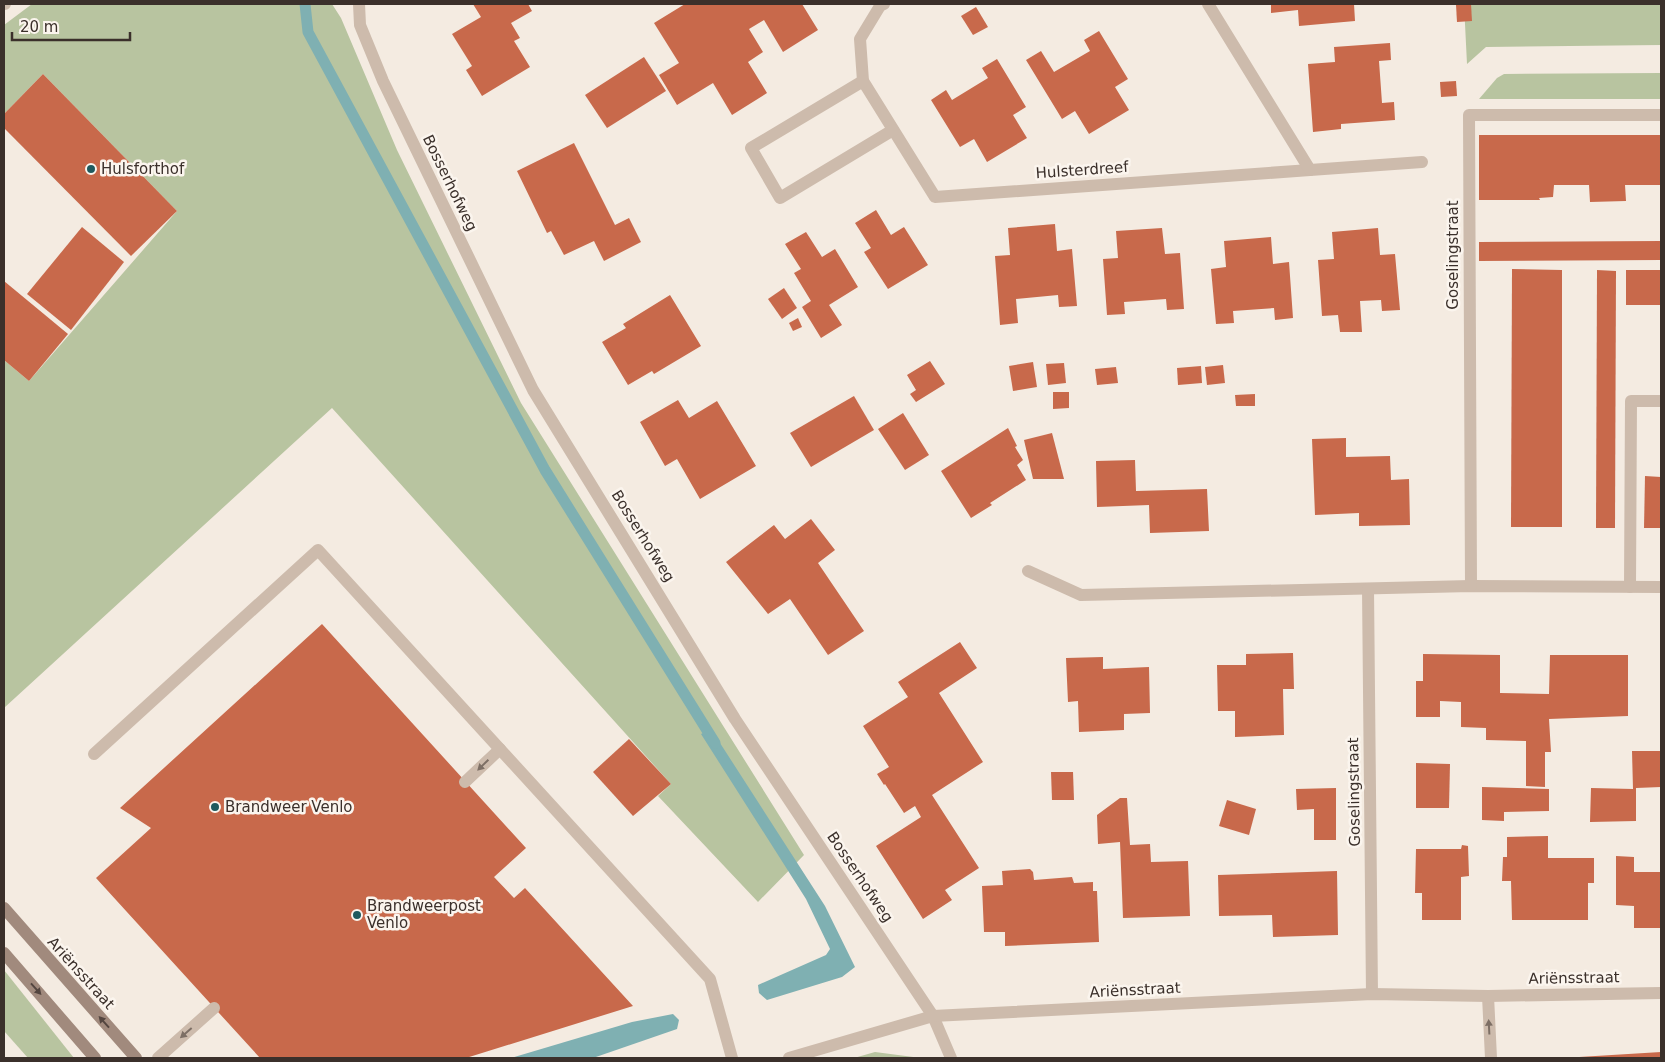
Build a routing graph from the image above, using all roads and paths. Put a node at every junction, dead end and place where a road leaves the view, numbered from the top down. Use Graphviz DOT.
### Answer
graph roads {
  1 [pos="359,4"];
  2 [pos="884,4"];
  3 [pos="1208,4"];
  4 [pos="863,81"];
  5 [pos="1661,115"];
  6 [pos="893,130"];
  7 [pos="1422,162"];
  8 [pos="1310,170"];
  9 [pos="1661,401"];
  10 [pos="1028,571"];
  11 [pos="1470,586"];
  12 [pos="1630,587"];
  13 [pos="1661,587"];
  14 [pos="1368,589"];
  15 [pos="500,749"];
  16 [pos="94,754"];
  17 [pos="466,782"];
  18 [pos="4,908"];
  19 [pos="4,953"];
  20 [pos="1661,993"];
  21 [pos="1372,994"];
  22 [pos="1488,996"];
  23 [pos="214,1008"];
  24 [pos="933,1016"];
  25 [pos="95,1058"];
  26 [pos="136,1058"];
  27 [pos="158,1058"];
  28 [pos="732,1058"];
  29 [pos="789,1058"];
  30 [pos="951,1058"];
  31 [pos="1491,1058"];
  1 -- 24 [label="street, Bosserhofweg"];
  2 -- 4 [label="street, Hulsterdreef"];
  3 -- 8 [label="street"];
  4 -- 6 [label="street, Hulsterdreef"];
  4 -- 6 [label="street"];
  5 -- 11 [label="street, Goselingstraat"];
  6 -- 8 [label="street, Hulsterdreef"];
  7 -- 8 [label="street, Hulsterdreef"];
  9 -- 12 [label="street"];
  10 -- 14 [label="street"];
  11 -- 12 [label="street"];
  11 -- 14 [label="street"];
  12 -- 13 [label="street"];
  14 -- 21 [label="street, Goselingstraat"];
  15 -- 16 [label="street"];
  15 -- 17 [label="street, one-way"];
  15 -- 28 [label="street"];
  26 -- 18 [label="main road, Ariënsstraat, one-way"];
  19 -- 25 [label="main road, one-way"];
  20 -- 22 [label="street, Ariënsstraat"];
  21 -- 22 [label="street, Ariënsstraat"];
  21 -- 24 [label="street, Ariënsstraat"];
  31 -- 22 [label="street, one-way"];
  23 -- 27 [label="street, one-way"];
  24 -- 29 [label="street, Ariënsstraat"];
  24 -- 30 [label="street, Bosserhofweg"];
}
